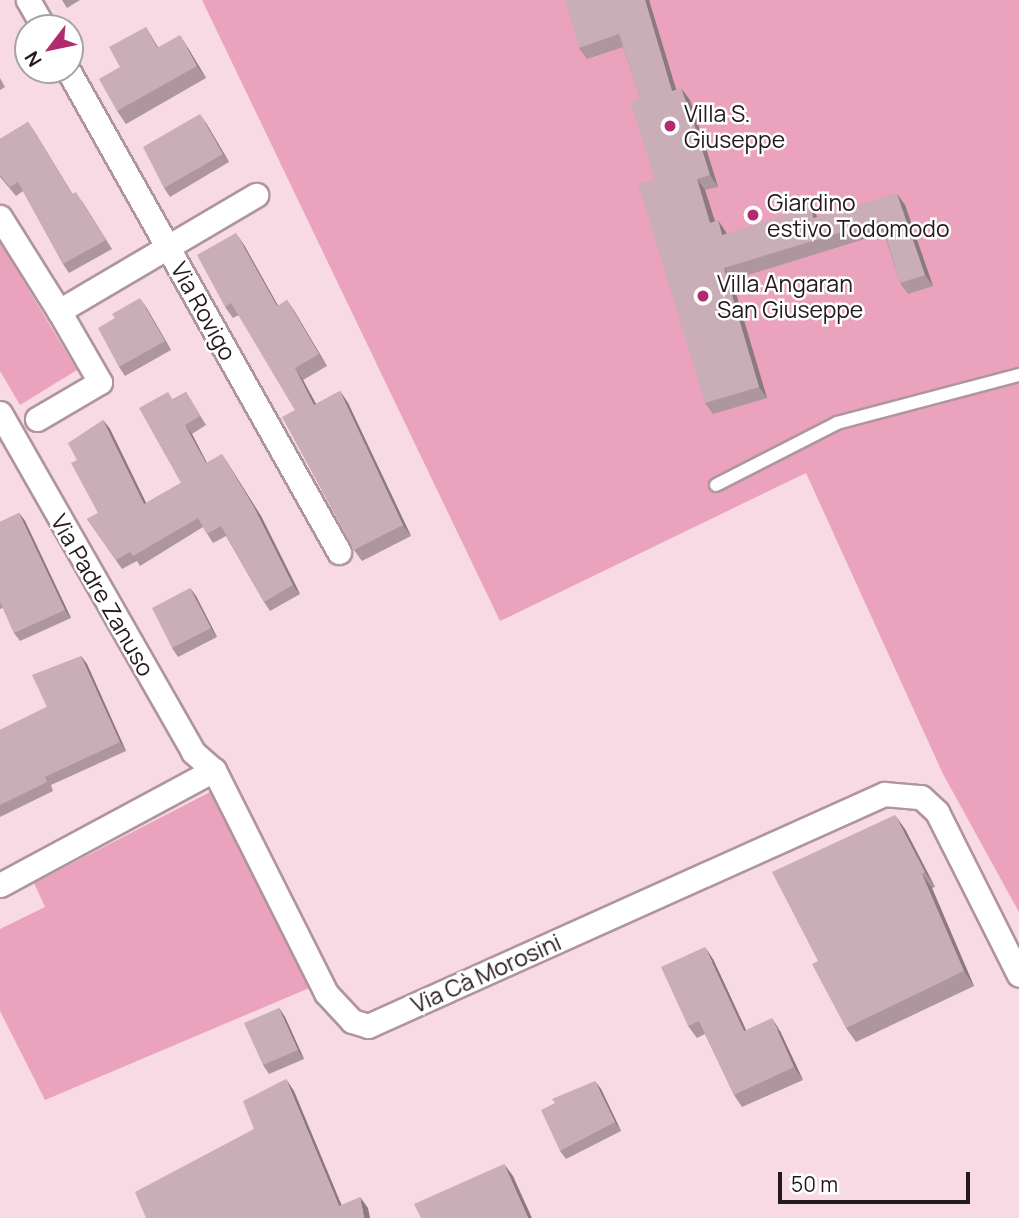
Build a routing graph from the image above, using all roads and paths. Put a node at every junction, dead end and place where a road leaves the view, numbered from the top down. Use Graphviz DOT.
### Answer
graph roads {
  1 [pos="76,84"];
  2 [pos="256,195"];
  3 [pos="0,217"];
  4 [pos="167,246"];
  5 [pos="59,311"];
  6 [pos="1019,375"];
  7 [pos="0,413"];
  8 [pos="37,419"];
  9 [pos="716,485"];
  10 [pos="339,552"];
  11 [pos="214,770"];
  12 [pos="0,885"];
  13 [pos="1019,975"];
  1 -- 4 [label="street, Via Rovigo"];
  2 -- 4 [label="street"];
  3 -- 5 [label="street"];
  4 -- 5 [label="street"];
  4 -- 10 [label="street, Via Rovigo"];
  5 -- 8 [label="street"];
  6 -- 9 [label="lane"];
  7 -- 11 [label="street, Via Padre Zanuso"];
  11 -- 12 [label="street"];
  11 -- 13 [label="street, Via Cà Morosini"];
}
